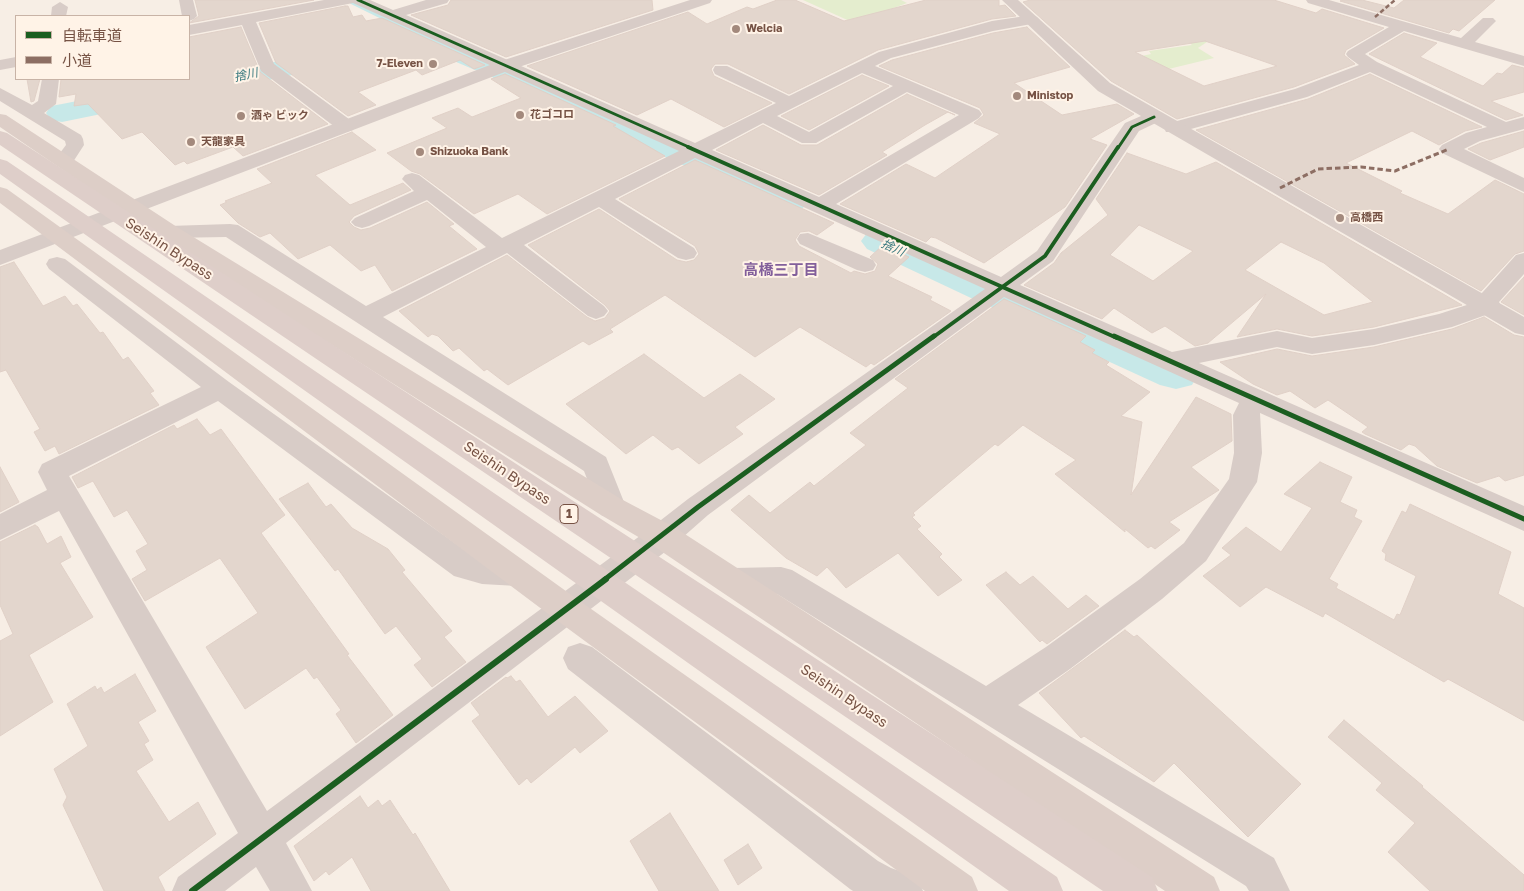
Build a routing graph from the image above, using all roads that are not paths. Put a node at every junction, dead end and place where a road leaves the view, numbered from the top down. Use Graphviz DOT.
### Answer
graph roads {
  1 [pos="186,0"];
  2 [pos="348,0"];
  3 [pos="358,0"];
  4 [pos="442,0"];
  5 [pos="1009,0"];
  6 [pos="1313,0"];
  7 [pos="699,1"];
  8 [pos="188,15"];
  9 [pos="391,15"];
  10 [pos="248,19"];
  11 [pos="1032,20"];
  12 [pos="1488,21"];
  13 [pos="190,23"];
  14 [pos="1403,25"];
  15 [pos="1464,43"];
  16 [pos="1524,61"];
  17 [pos="15,62"];
  18 [pos="0,65"];
  19 [pos="504,66"];
  20 [pos="1371,66"];
  21 [pos="862,67"];
  22 [pos="721,70"];
  23 [pos="50,80"];
  24 [pos="906,86"];
  25 [pos="0,93"];
  26 [pos="790,103"];
  27 [pos="32,112"];
  28 [pos="763,116"];
  29 [pos="1154,117"];
  30 [pos="0,119"];
  31 [pos="1524,124"];
  32 [pos="346,126"];
  33 [pos="1173,128"];
  34 [pos="1505,129"];
  35 [pos="0,137"];
  36 [pos="695,150"];
  37 [pos="64,161"];
  38 [pos="0,165"];
  39 [pos="1524,186"];
  40 [pos="0,193"];
  41 [pos="600,198"];
  42 [pos="9,206"];
  43 [pos="132,206"];
  44 [pos="818,206"];
  45 [pos="362,222"];
  46 [pos="169,232"];
  47 [pos="864,234"];
  48 [pos="808,239"];
  49 [pos="505,246"];
  50 [pos="58,250"];
  51 [pos="686,253"];
  52 [pos="839,254"];
  53 [pos="0,258"];
  54 [pos="1524,260"];
  55 [pos="865,266"];
  56 [pos="1004,287"];
  57 [pos="131,304"];
  58 [pos="1487,305"];
  59 [pos="596,311"];
  60 [pos="363,317"];
  61 [pos="1524,327"];
  62 [pos="1168,361"];
  63 [pos="220,389"];
  64 [pos="1254,399"];
  65 [pos="65,494"];
  66 [pos="611,506"];
  67 [pos="1524,518"];
  68 [pos="0,528"];
  69 [pos="663,536"];
  70 [pos="517,573"];
  71 [pos="734,582"];
  72 [pos="566,609"];
  73 [pos="580,658"];
  74 [pos="636,660"];
  75 [pos="987,706"];
  76 [pos="665,722"];
  77 [pos="263,838"];
  78 [pos="192,891"];
  79 [pos="292,891"];
  80 [pos="903,891"];
  81 [pos="957,891"];
  82 [pos="1043,891"];
  83 [pos="1138,891"];
  84 [pos="1200,891"];
  85 [pos="1270,891"];
  1 -- 8 [label="street"];
  2 -- 10 [label="street"];
  3 -- 9 [label="street"];
  4 -- 9 [label="street"];
  5 -- 11 [label="street"];
  6 -- 14 [label="street"];
  7 -- 19 [label="street"];
  9 -- 19 [label="street"];
  10 -- 13 [label="street"];
  10 -- 32 [label="street"];
  11 -- 21 [label="street"];
  11 -- 29 [label="street"];
  12 -- 15 [label="street"];
  14 -- 15 [label="street"];
  14 -- 20 [label="street"];
  15 -- 16 [label="street"];
  17 -- 18 [label="street"];
  19 -- 32 [label="street"];
  19 -- 36 [label="street"];
  20 -- 33 [label="street"];
  20 -- 34 [label="street"];
  21 -- 24 [label="street"];
  21 -- 26 [label="street"];
  22 -- 26 [label="street"];
  23 -- 27 [label="street"];
  24 -- 28 [label="street"];
  24 -- 44 [label="street"];
  25 -- 27 [label="street"];
  26 -- 28 [label="street"];
  27 -- 37 [label="street"];
  28 -- 36 [label="street"];
  29 -- 33 [label="street"];
  29 -- 56 [label="street"];
  30 -- 37 [label="highway"];
  31 -- 34 [label="street"];
  32 -- 43 [label="street"];
  33 -- 58 [label="street"];
  34 -- 39 [label="street"];
  35 -- 83 [label="highway, Seishin Bypass / 1"];
  36 -- 41 [label="street"];
  36 -- 44 [label="street"];
  37 -- 43 [label="highway"];
  38 -- 82 [label="highway, Seishin Bypass"];
  40 -- 42 [label="highway"];
  41 -- 49 [label="street"];
  41 -- 51 [label="street"];
  42 -- 50 [label="highway"];
  43 -- 46 [label="highway"];
  43 -- 50 [label="street"];
  44 -- 47 [label="street"];
  45 -- 49 [label="street"];
  46 -- 60 [label="street"];
  46 -- 66 [label="highway"];
  47 -- 52 [label="street"];
  47 -- 56 [label="street"];
  48 -- 52 [label="street"];
  49 -- 59 [label="street"];
  49 -- 60 [label="street"];
  50 -- 53 [label="street"];
  50 -- 57 [label="highway"];
  52 -- 55 [label="street"];
  54 -- 58 [label="street"];
  56 -- 62 [label="street"];
  56 -- 69 [label="street"];
  57 -- 63 [label="street"];
  57 -- 70 [label="highway"];
  58 -- 61 [label="street"];
  58 -- 62 [label="street"];
  60 -- 66 [label="street"];
  62 -- 64 [label="street"];
  63 -- 65 [label="street"];
  63 -- 70 [label="street"];
  64 -- 67 [label="street"];
  64 -- 75 [label="street"];
  65 -- 68 [label="street"];
  65 -- 77 [label="street"];
  66 -- 69 [label="highway"];
  69 -- 71 [label="highway"];
  69 -- 72 [label="street"];
  70 -- 72 [label="highway"];
  71 -- 75 [label="street"];
  71 -- 84 [label="highway"];
  72 -- 74 [label="highway"];
  72 -- 77 [label="street"];
  73 -- 76 [label="street"];
  74 -- 76 [label="street"];
  74 -- 81 [label="highway"];
  75 -- 85 [label="street"];
  76 -- 80 [label="street"];
  77 -- 78 [label="street"];
  77 -- 79 [label="street"];
}
